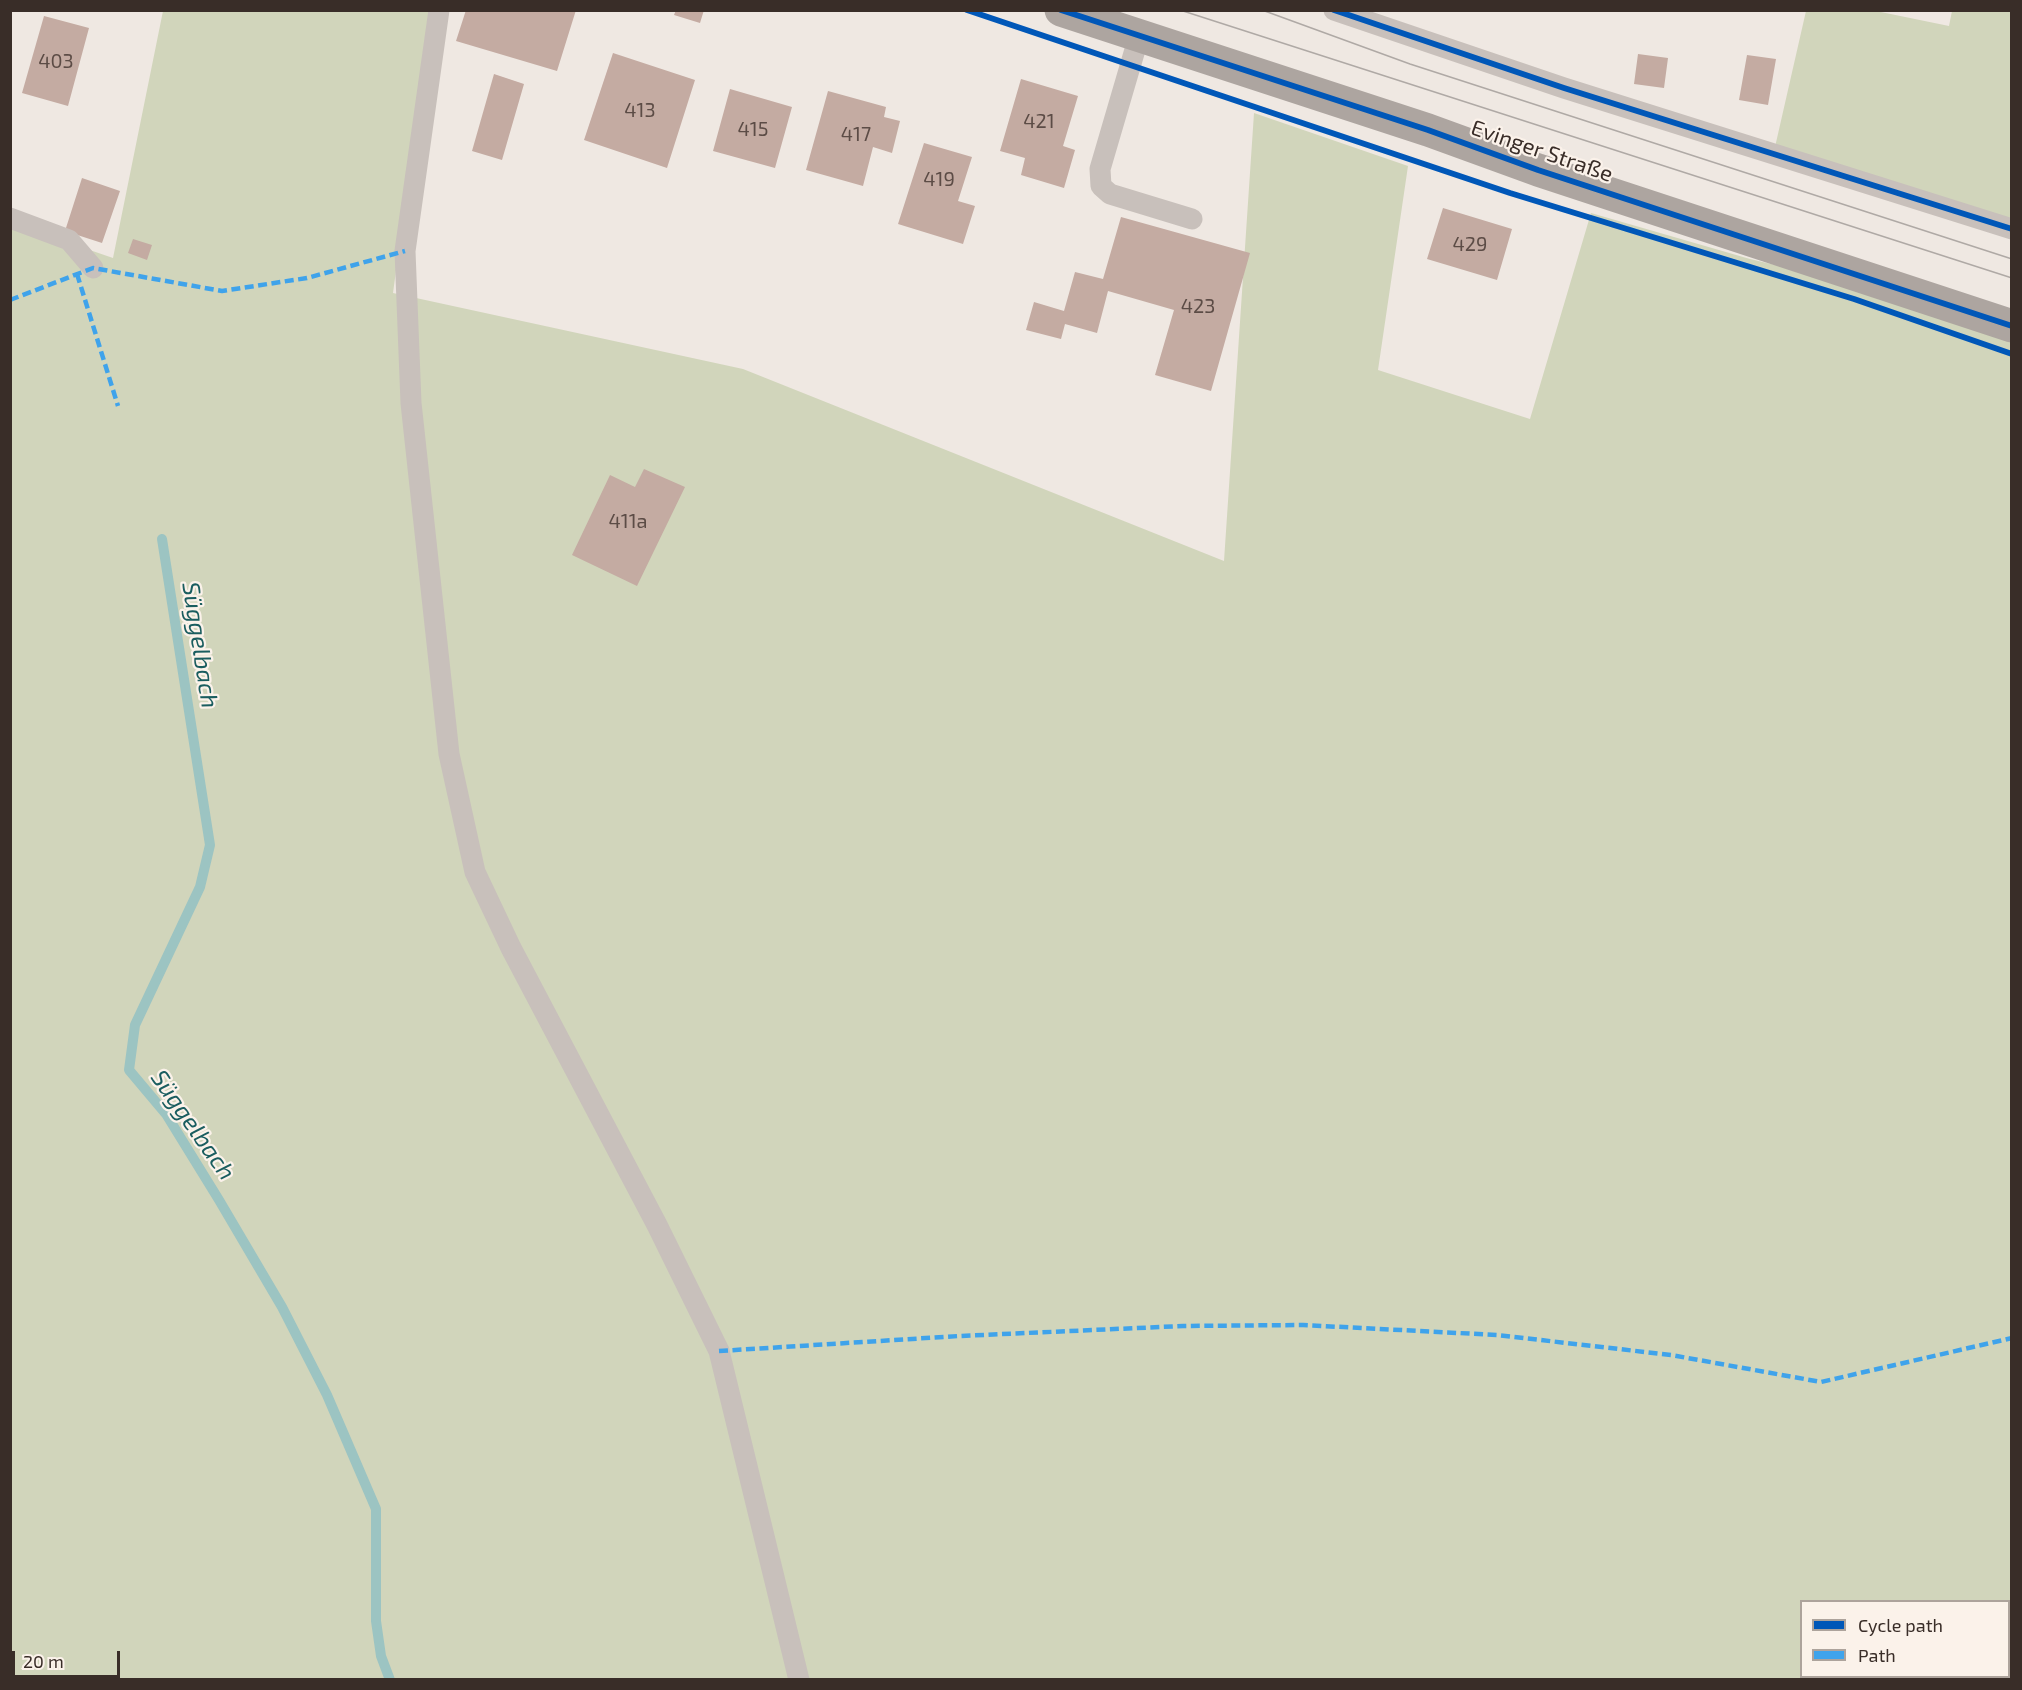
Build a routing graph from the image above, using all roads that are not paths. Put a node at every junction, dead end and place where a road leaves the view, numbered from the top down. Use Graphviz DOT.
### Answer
graph roads {
  1 [pos="439,10"];
  2 [pos="1061,10"];
  3 [pos="1334,10"];
  4 [pos="1139,36"];
  5 [pos="10,218"];
  6 [pos="1192,219"];
  7 [pos="2012,229"];
  8 [pos="93,268"];
  9 [pos="2012,326"];
  10 [pos="799,1680"];
  1 -- 10 [label="lane"];
  2 -- 4 [label="main road, Evinger Straße"];
  3 -- 7 [label="lane"];
  4 -- 6 [label="lane"];
  4 -- 9 [label="main road, Evinger Straße"];
  5 -- 8 [label="lane"];
}
